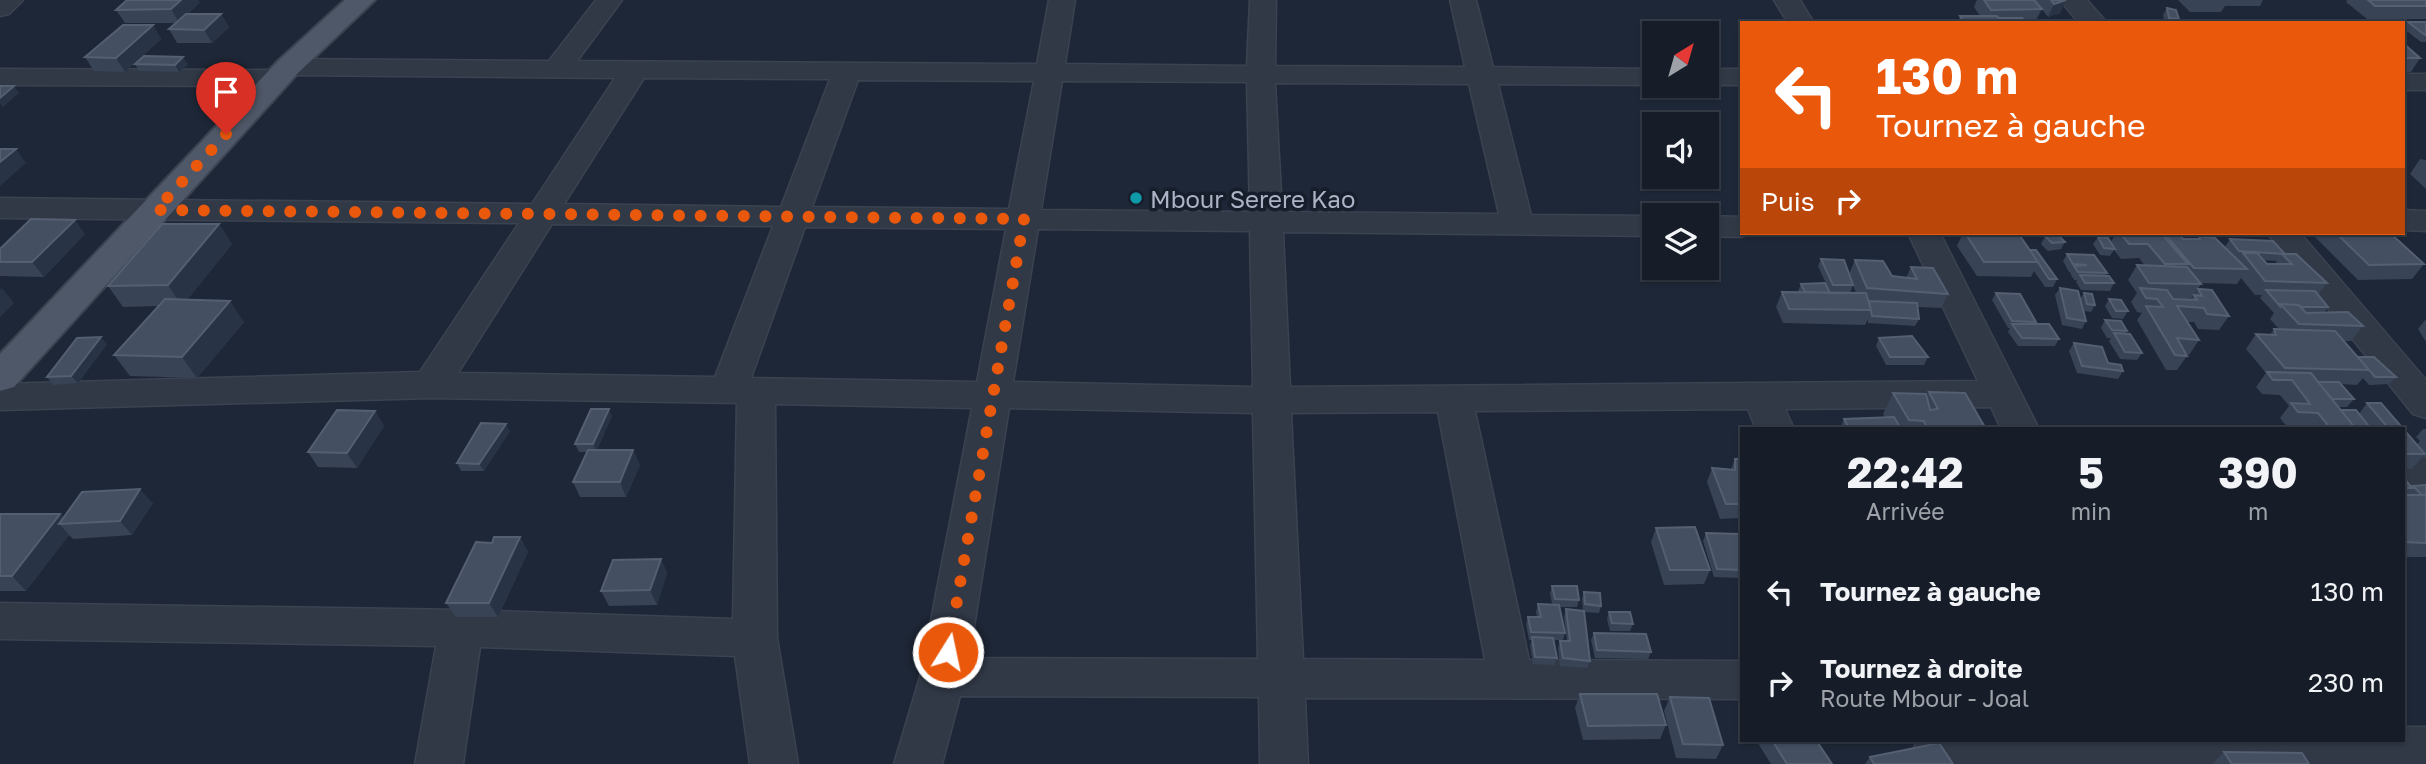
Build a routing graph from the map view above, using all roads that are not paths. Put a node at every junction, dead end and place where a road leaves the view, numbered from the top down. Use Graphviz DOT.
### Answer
graph roads {
  1 [pos="10,0"];
  2 [pos="361,0"];
  3 [pos="609,0"];
  4 [pos="1062,0"];
  5 [pos="1263,0"];
  6 [pos="1463,0"];
  7 [pos="1787,0"];
  8 [pos="2073,0"];
  9 [pos="0,8"];
  10 [pos="1800,21"];
  11 [pos="2092,21"];
  12 [pos="556,70"];
  13 [pos="634,71"];
  14 [pos="847,71"];
  15 [pos="283,72"];
  16 [pos="1050,73"];
  17 [pos="1261,74"];
  18 [pos="1481,75"];
  19 [pos="0,77"];
  20 [pos="1642,77"];
  21 [pos="1719,77"];
  22 [pos="1740,77"];
  23 [pos="2405,82"];
  24 [pos="2426,82"];
  25 [pos="0,208"];
  26 [pos="156,210"];
  27 [pos="542,214"];
  28 [pos="793,217"];
  29 [pos="1024,219"];
  30 [pos="2405,220"];
  31 [pos="2426,220"];
  32 [pos="1266,221"];
  33 [pos="1517,224"];
  34 [pos="1642,226"];
  35 [pos="1719,226"];
  36 [pos="1740,227"];
  37 [pos="1925,235"];
  38 [pos="2285,235"];
  39 [pos="0,378"];
  40 [pos="432,385"];
  41 [pos="742,392"];
  42 [pos="2003,394"];
  43 [pos="0,397"];
  44 [pos="993,397"];
  45 [pos="1454,398"];
  46 [pos="1272,400"];
  47 [pos="2426,405"];
  48 [pos="1768,413"];
  49 [pos="2019,427"];
  50 [pos="2405,472"];
  51 [pos="2426,473"];
  52 [pos="0,621"];
  53 [pos="461,628"];
  54 [pos="755,638"];
  55 [pos="943,677"];
  56 [pos="1281,678"];
  57 [pos="1511,679"];
  58 [pos="1740,680"];
  59 [pos="2085,742"];
  60 [pos="1939,751"];
  61 [pos="439,764"];
  62 [pos="774,764"];
  63 [pos="918,764"];
  64 [pos="1284,764"];
  1 -- 9 [label="street"];
  2 -- 15 [label="main road"];
  3 -- 12 [label="street"];
  4 -- 16 [label="street"];
  5 -- 17 [label="street"];
  6 -- 18 [label="street"];
  7 -- 10 [label="street"];
  8 -- 11 [label="street"];
  12 -- 13 [label="street"];
  12 -- 15 [label="street"];
  13 -- 14 [label="street"];
  13 -- 27 [label="street"];
  14 -- 16 [label="street"];
  14 -- 28 [label="street"];
  15 -- 19 [label="street"];
  15 -- 26 [label="main road"];
  16 -- 17 [label="street"];
  16 -- 29 [label="street"];
  17 -- 18 [label="street"];
  17 -- 32 [label="street"];
  18 -- 20 [label="street"];
  18 -- 33 [label="street"];
  21 -- 22 [label="street"];
  23 -- 24 [label="street"];
  25 -- 26 [label="street"];
  26 -- 27 [label="street"];
  26 -- 39 [label="main road"];
  27 -- 28 [label="street"];
  27 -- 40 [label="street"];
  28 -- 29 [label="street"];
  28 -- 41 [label="street"];
  29 -- 32 [label="street"];
  29 -- 44 [label="street"];
  30 -- 31 [label="street"];
  32 -- 33 [label="street"];
  32 -- 46 [label="street"];
  33 -- 34 [label="street"];
  35 -- 36 [label="street"];
  37 -- 42 [label="street"];
  38 -- 47 [label="street"];
  40 -- 41 [label="street"];
  40 -- 43 [label="street"];
  41 -- 44 [label="street"];
  41 -- 54 [label="street"];
  42 -- 48 [label="street"];
  42 -- 49 [label="street"];
  44 -- 46 [label="street"];
  44 -- 55 [label="street"];
  45 -- 46 [label="street"];
  45 -- 48 [label="street"];
  45 -- 57 [label="street"];
  46 -- 56 [label="street"];
  50 -- 51 [label="street"];
  52 -- 53 [label="street"];
  53 -- 54 [label="street"];
  53 -- 61 [label="street"];
  54 -- 62 [label="street"];
  55 -- 56 [label="street"];
  55 -- 63 [label="street"];
  56 -- 57 [label="street"];
  56 -- 64 [label="street"];
  57 -- 58 [label="street"];
  59 -- 60 [label="street"];
}
